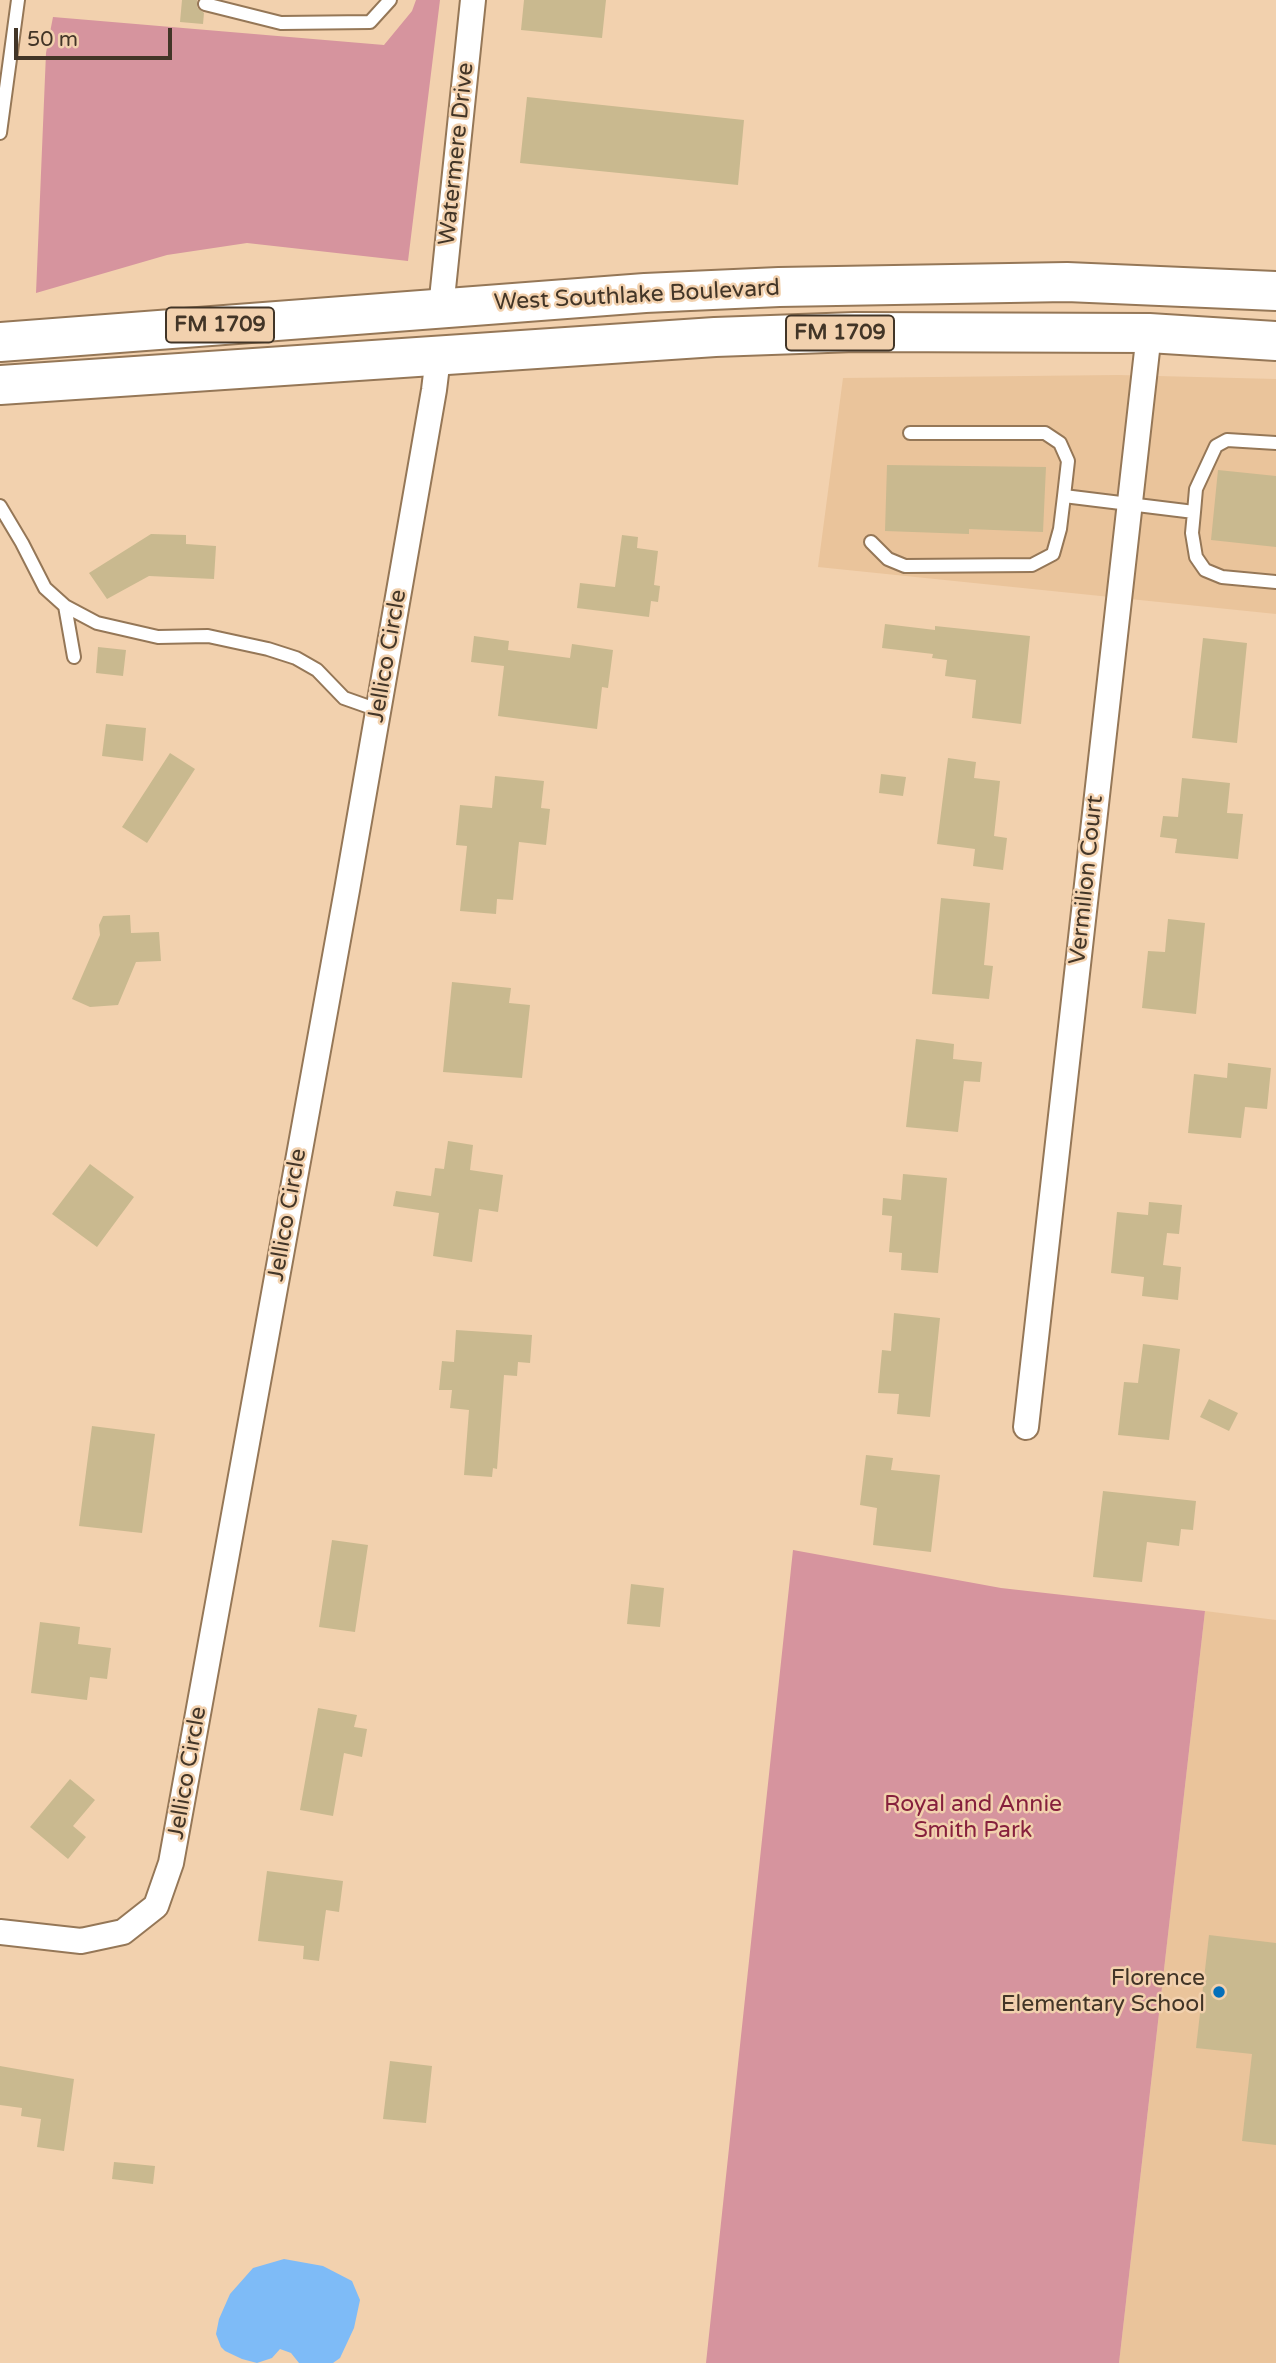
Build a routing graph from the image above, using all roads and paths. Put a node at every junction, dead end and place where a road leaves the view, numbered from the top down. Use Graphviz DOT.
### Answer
graph roads {
  1 [pos="18,0"];
  2 [pos="390,0"];
  3 [pos="473,0"];
  4 [pos="205,4"];
  5 [pos="6,45"];
  6 [pos="0,133"];
  7 [pos="1276,290"];
  8 [pos="441,308"];
  9 [pos="1149,333"];
  10 [pos="1276,341"];
  11 [pos="0,342"];
  12 [pos="438,357"];
  13 [pos="0,385"];
  14 [pos="910,433"];
  15 [pos="1276,443"];
  16 [pos="1064,496"];
  17 [pos="1130,504"];
  18 [pos="0,506"];
  19 [pos="1194,512"];
  20 [pos="870,542"];
  21 [pos="1276,582"];
  22 [pos="65,606"];
  23 [pos="74,657"];
  24 [pos="378,710"];
  25 [pos="1026,1427"];
  26 [pos="0,1932"];
  1 -- 5 [label="lane"];
  2 -- 4 [label="lane"];
  3 -- 8 [label="street, Watermere Drive"];
  5 -- 6 [label="lane"];
  7 -- 8 [label="main road, West Southlake Boulevard / FM 1709"];
  8 -- 11 [label="main road, West Southlake Boulevard / FM 1709"];
  8 -- 12 [label="main road"];
  9 -- 10 [label="main road, West Southlake Boulevard / FM 1709"];
  9 -- 12 [label="main road, West Southlake Boulevard / FM 1709"];
  9 -- 17 [label="street, Vermilion Court"];
  12 -- 13 [label="main road, West Southlake Boulevard / FM 1709"];
  12 -- 24 [label="street, Jellico Circle"];
  14 -- 16 [label="lane"];
  15 -- 19 [label="lane"];
  16 -- 17 [label="lane"];
  16 -- 20 [label="lane"];
  17 -- 19 [label="lane"];
  17 -- 25 [label="street, Vermilion Court"];
  18 -- 22 [label="lane"];
  19 -- 21 [label="lane"];
  22 -- 23 [label="lane"];
  22 -- 24 [label="lane"];
  24 -- 26 [label="street, Jellico Circle"];
}
